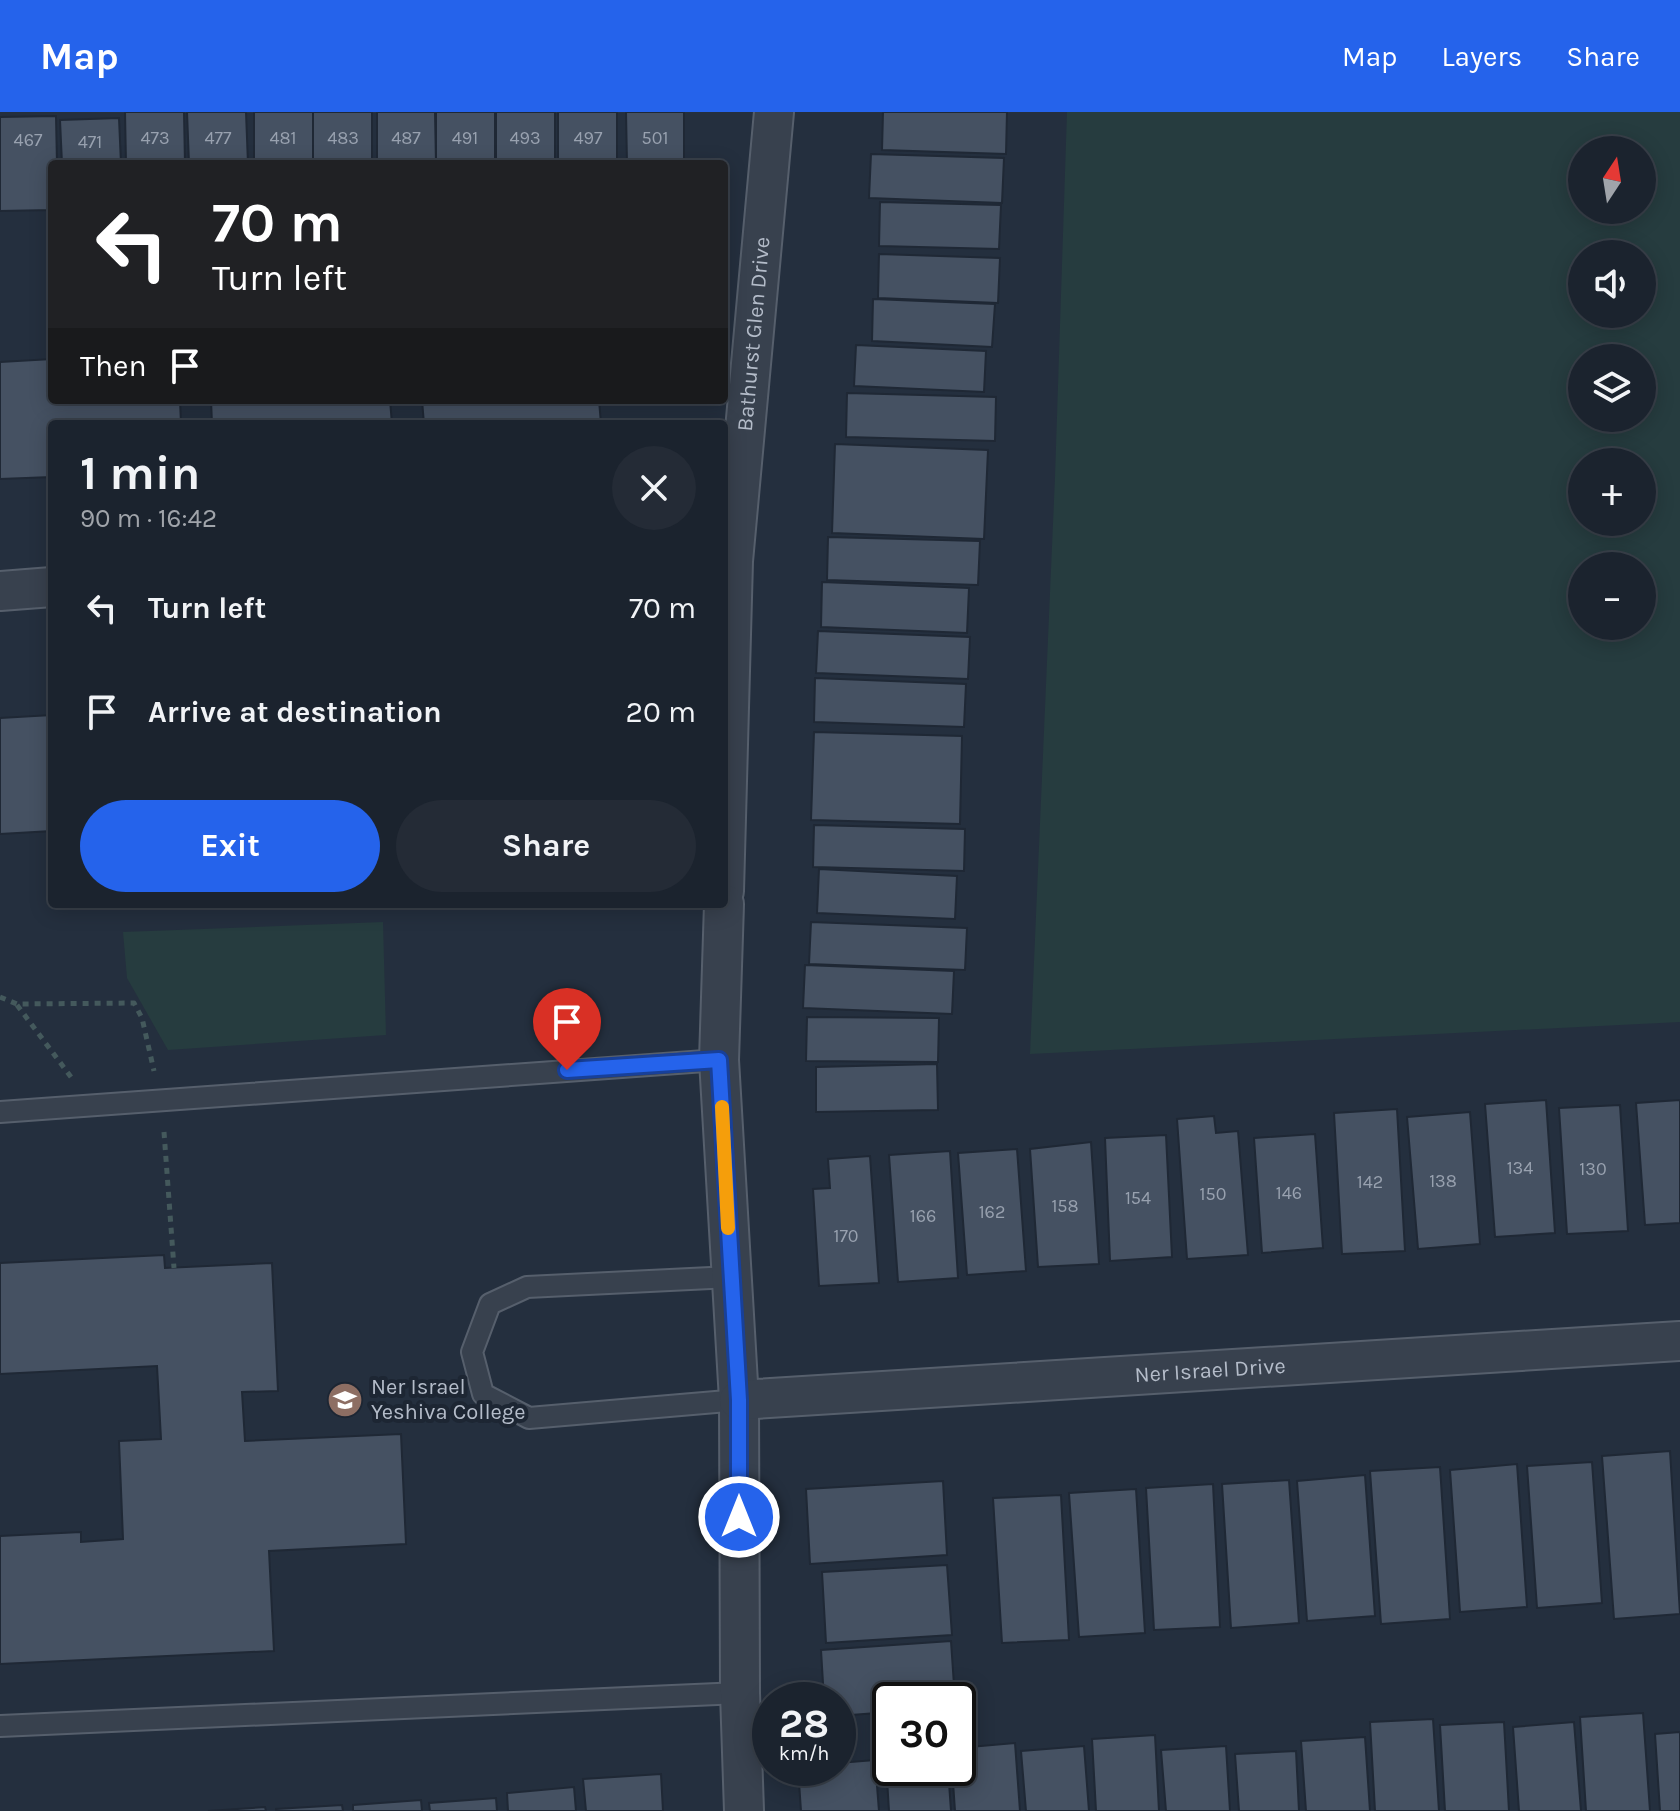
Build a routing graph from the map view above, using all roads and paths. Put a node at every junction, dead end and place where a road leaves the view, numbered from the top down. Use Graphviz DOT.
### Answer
graph roads {
  1 [pos="774,112"];
  2 [pos="729,562"];
  3 [pos="48,587"];
  4 [pos="0,591"];
  5 [pos="728,628"];
  6 [pos="724,908"];
  7 [pos="0,997"];
  8 [pos="17,1004"];
  9 [pos="719,1060"];
  10 [pos="162,1101"];
  11 [pos="94,1106"];
  12 [pos="0,1112"];
  13 [pos="174,1268"];
  14 [pos="731,1277"];
  15 [pos="1680,1341"];
  16 [pos="739,1400"];
  17 [pos="740,1693"];
  18 [pos="0,1726"];
  19 [pos="744,1811"];
  1 -- 2 [label="street, Bathurst Glen Drive"];
  2 -- 5 [label="street, Bathurst Glen Drive"];
  3 -- 4 [label="street"];
  6 -- 9 [label="street"];
  7 -- 8 [label="path"];
  8 -- 10 [label="path"];
  8 -- 11 [label="path"];
  9 -- 10 [label="lane"];
  9 -- 14 [label="street"];
  10 -- 11 [label="lane"];
  10 -- 13 [label="path"];
  11 -- 12 [label="lane"];
  14 -- 16 [label="street"];
  14 -- 16 [label="lane"];
  15 -- 16 [label="street, Ner Israel Drive"];
  16 -- 17 [label="street"];
  17 -- 18 [label="lane"];
  17 -- 19 [label="street"];
}
